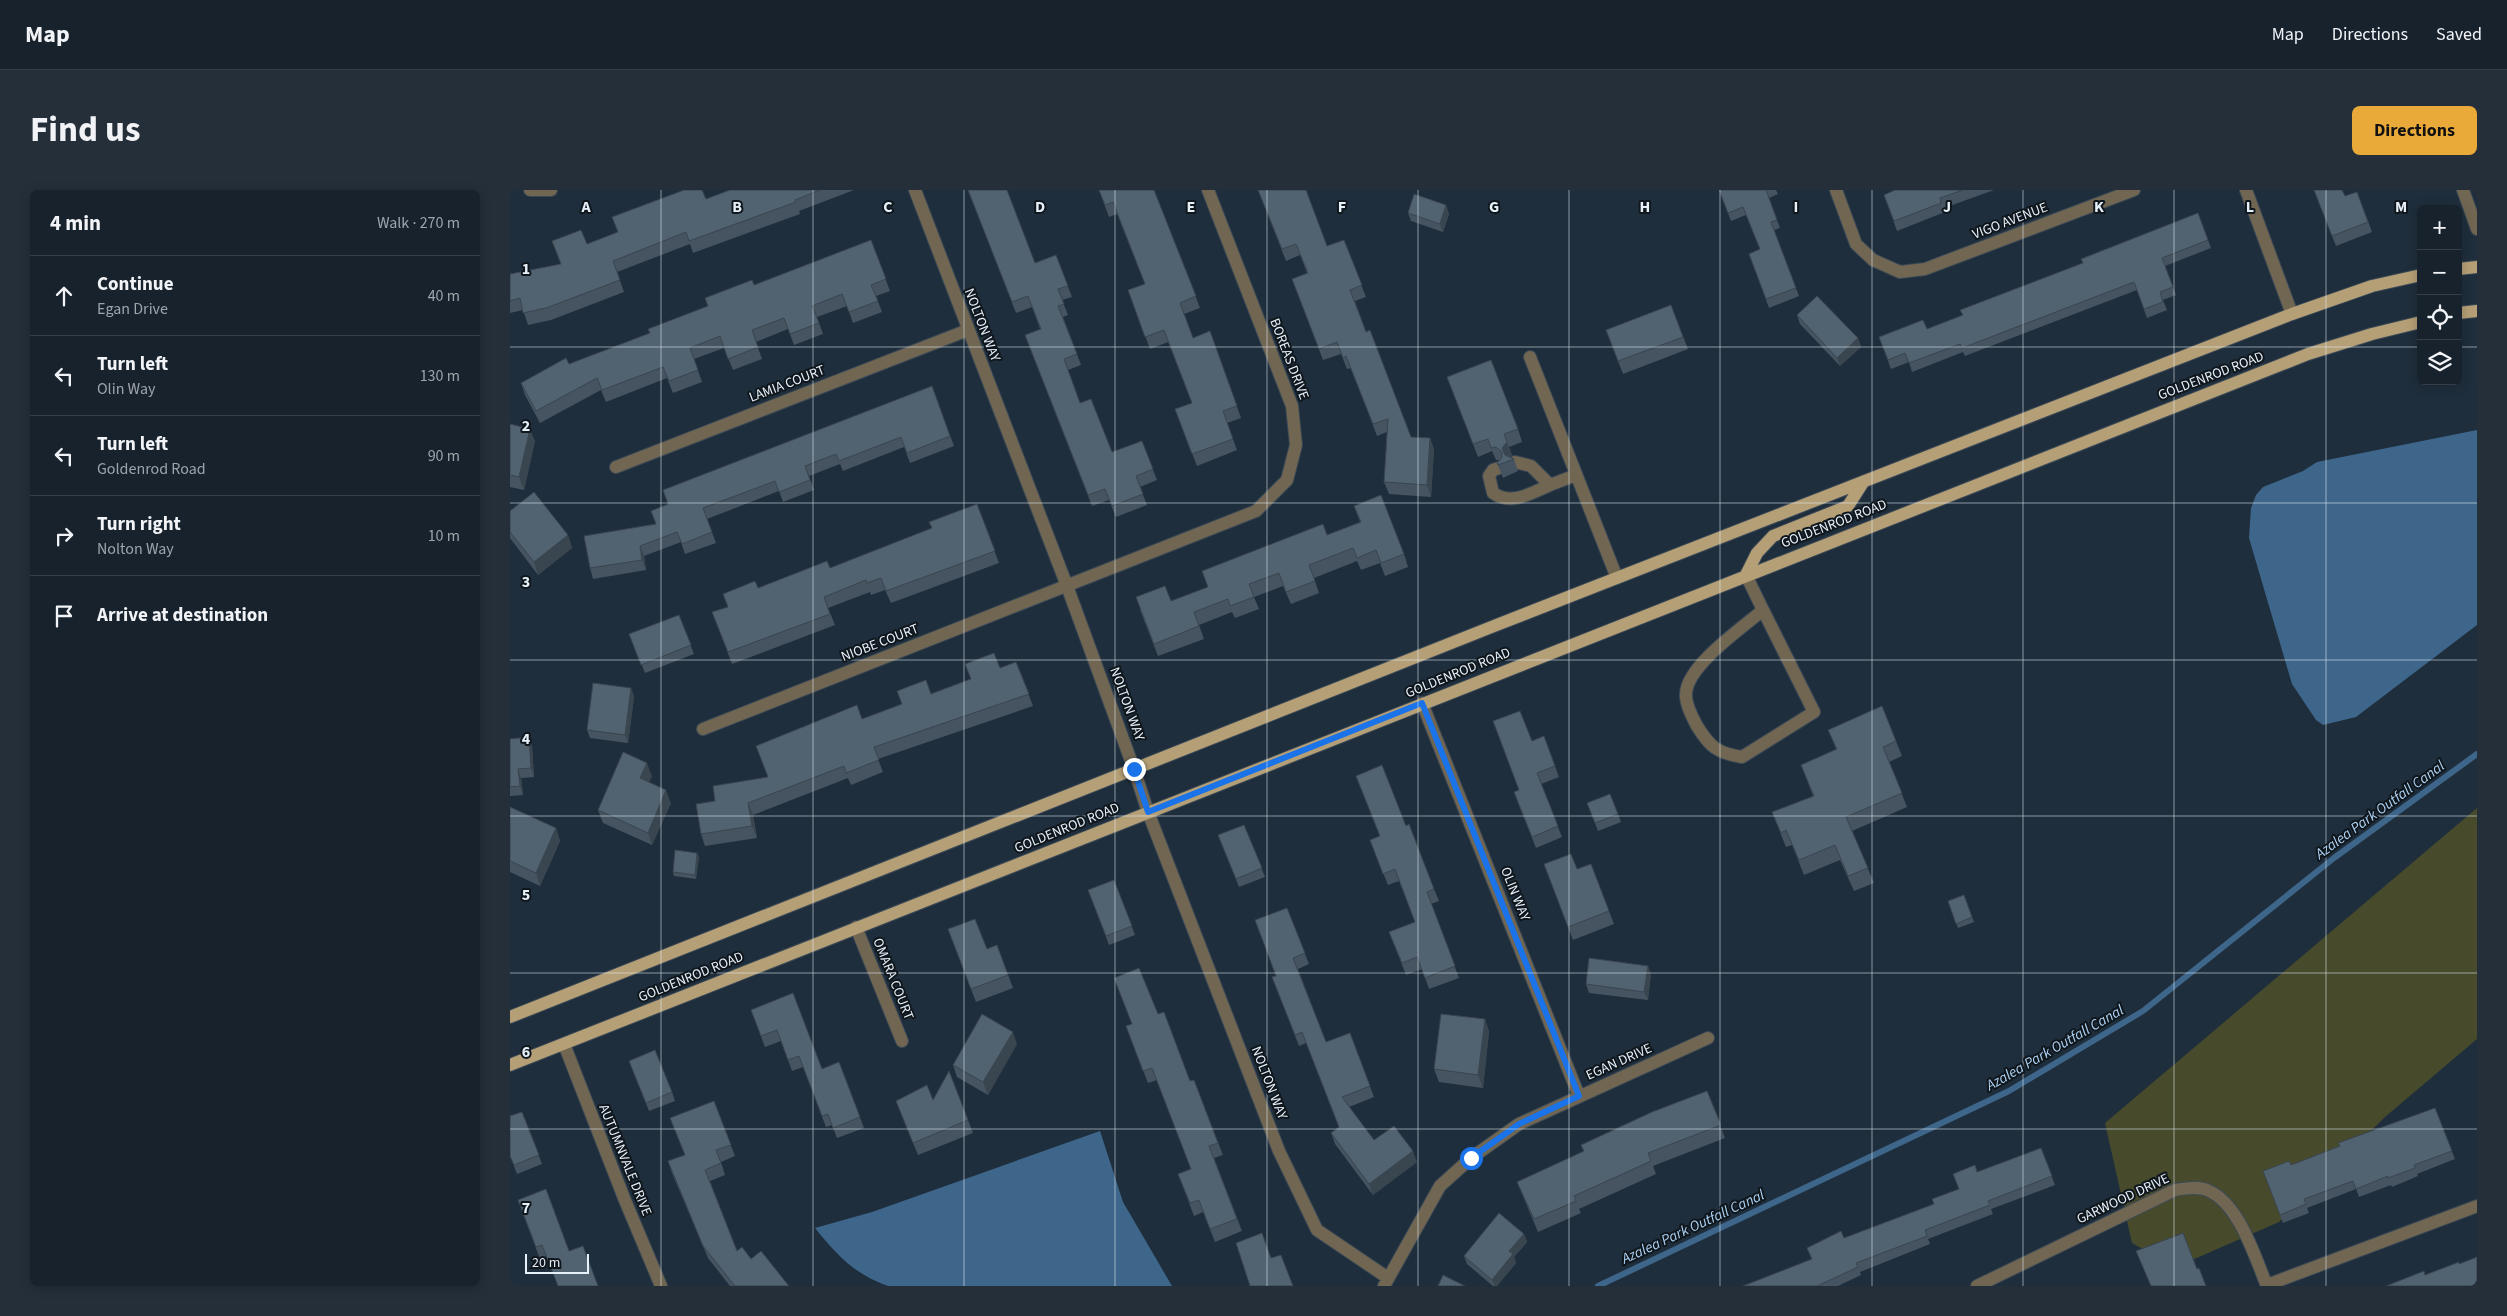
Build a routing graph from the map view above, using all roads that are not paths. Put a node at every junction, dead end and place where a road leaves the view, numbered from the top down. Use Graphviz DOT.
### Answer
graph roads {
  1 [pos="530,190"];
  2 [pos="551,190"];
  3 [pos="914,190"];
  4 [pos="1208,190"];
  5 [pos="1836,190"];
  6 [pos="2134,190"];
  7 [pos="2246,190"];
  8 [pos="2463,190"];
  9 [pos="2477,229"];
  10 [pos="2477,267"];
  11 [pos="2462,269"];
  12 [pos="2417,276"];
  13 [pos="2477,311"];
  14 [pos="2462,313"];
  15 [pos="2292,314"];
  16 [pos="2417,323"];
  17 [pos="968,330"];
  18 [pos="1530,357"];
  19 [pos="1515,462"];
  20 [pos="616,466"];
  21 [pos="1499,468"];
  22 [pos="1576,474"];
  23 [pos="1864,481"];
  24 [pos="1550,485"];
  25 [pos="1746,575"];
  26 [pos="1617,578"];
  27 [pos="1067,586"];
  28 [pos="1763,610"];
  29 [pos="1422,703"];
  30 [pos="703,729"];
  31 [pos="1134,769"];
  32 [pos="1148,812"];
  33 [pos="856,928"];
  34 [pos="510,1017"];
  35 [pos="1708,1038"];
  36 [pos="902,1041"];
  37 [pos="564,1044"];
  38 [pos="510,1065"];
  39 [pos="1579,1096"];
  40 [pos="2477,1206"];
  41 [pos="1386,1282"];
  42 [pos="661,1286"];
  43 [pos="1977,1286"];
  44 [pos="2267,1286"];
  1 -- 2 [label="street"];
  3 -- 17 [label="street, NOLTON WAY"];
  4 -- 27 [label="street, BOREAS DRIVE"];
  5 -- 6 [label="street, VIGO AVENUE"];
  7 -- 15 [label="street"];
  8 -- 9 [label="street"];
  10 -- 11 [label="main road"];
  12 -- 15 [label="main road, GOLDENROD ROAD"];
  13 -- 14 [label="main road"];
  15 -- 23 [label="main road, GOLDENROD ROAD"];
  16 -- 25 [label="main road, GOLDENROD ROAD"];
  17 -- 20 [label="street, LAMIA COURT"];
  17 -- 27 [label="street, NOLTON WAY"];
  18 -- 22 [label="street"];
  19 -- 24 [label="street"];
  21 -- 24 [label="street"];
  22 -- 24 [label="street"];
  22 -- 26 [label="street"];
  23 -- 25 [label="main road"];
  23 -- 26 [label="main road, GOLDENROD ROAD"];
  25 -- 28 [label="street"];
  25 -- 29 [label="main road, GOLDENROD ROAD"];
  26 -- 31 [label="main road, GOLDENROD ROAD"];
  27 -- 30 [label="street, NIOBE COURT"];
  27 -- 31 [label="street, NOLTON WAY"];
  28 -- 28 [label="street"];
  29 -- 32 [label="main road, GOLDENROD ROAD"];
  29 -- 39 [label="street, OLIN WAY"];
  31 -- 32 [label="street, NOLTON WAY"];
  31 -- 34 [label="main road, GOLDENROD ROAD"];
  32 -- 33 [label="main road, GOLDENROD ROAD"];
  32 -- 41 [label="street, NOLTON WAY"];
  33 -- 36 [label="street, OMARA COURT"];
  33 -- 37 [label="main road, GOLDENROD ROAD"];
  35 -- 39 [label="street, EGAN DRIVE"];
  37 -- 38 [label="main road, GOLDENROD ROAD"];
  37 -- 42 [label="street, AUTUMNVALE DRIVE"];
  39 -- 41 [label="street, EGAN DRIVE"];
  40 -- 44 [label="street, GARWOOD DRIVE"];
  43 -- 44 [label="street, GARWOOD DRIVE"];
}
